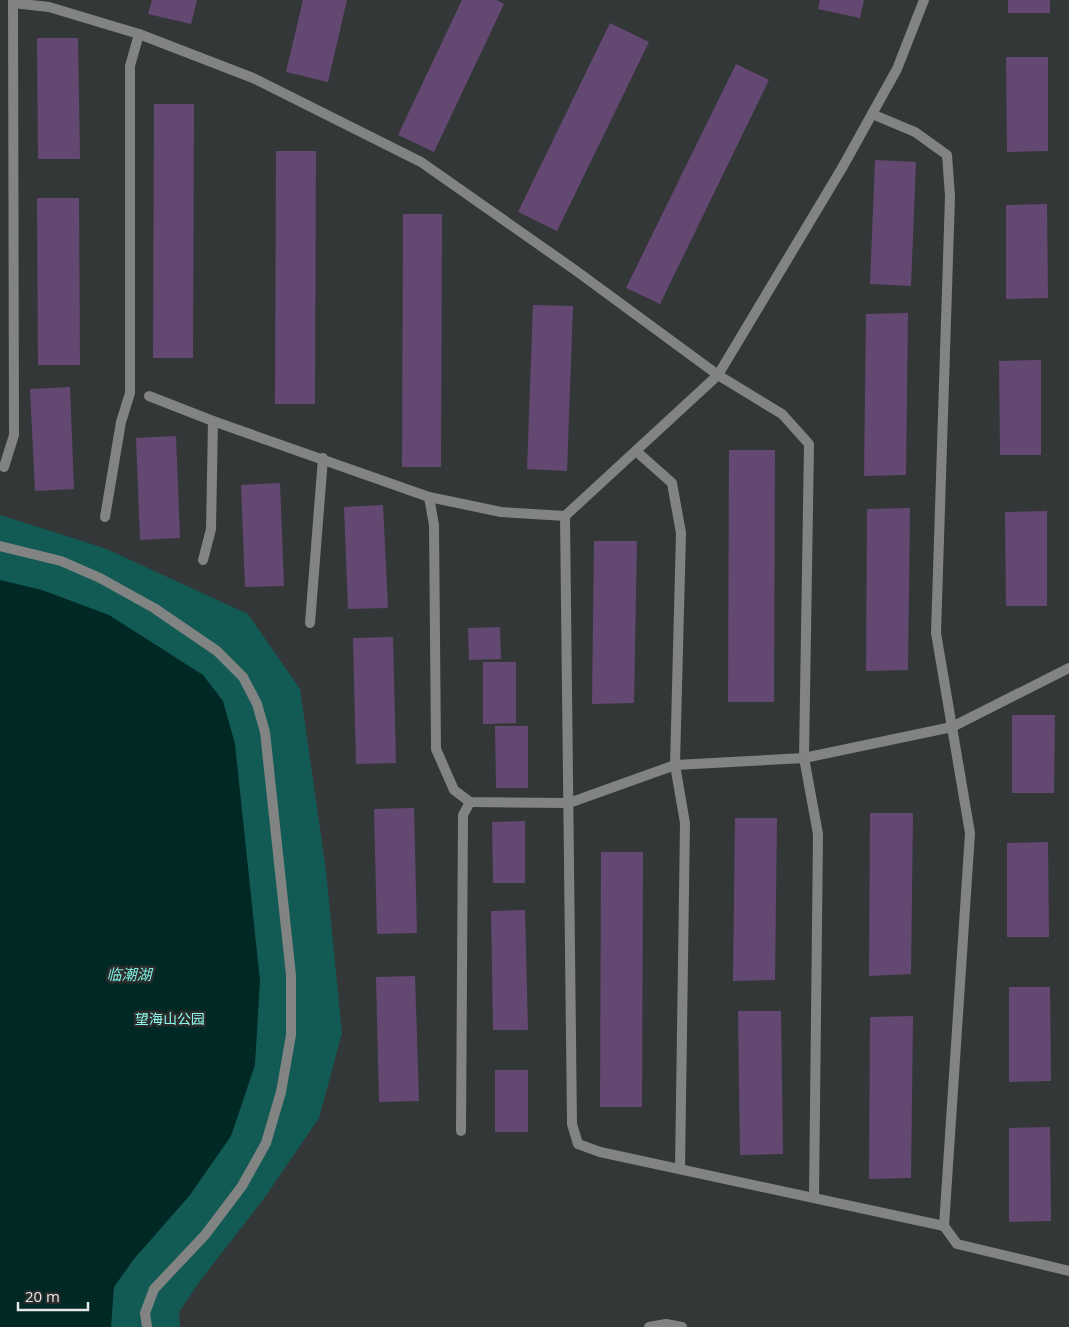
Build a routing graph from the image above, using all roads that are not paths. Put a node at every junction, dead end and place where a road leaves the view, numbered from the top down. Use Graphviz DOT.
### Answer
graph roads {
  1 [pos="924,0"];
  2 [pos="13,2"];
  3 [pos="139,34"];
  4 [pos="872,114"];
  5 [pos="718,375"];
  6 [pos="149,396"];
  7 [pos="213,420"];
  8 [pos="636,451"];
  9 [pos="323,458"];
  10 [pos="4,467"];
  11 [pos="429,496"];
  12 [pos="565,516"];
  13 [pos="105,517"];
  14 [pos="0,546"];
  15 [pos="203,560"];
  16 [pos="310,623"];
  17 [pos="1069,668"];
  18 [pos="952,727"];
  19 [pos="804,758"];
  20 [pos="675,765"];
  21 [pos="470,802"];
  22 [pos="569,803"];
  23 [pos="461,1131"];
  24 [pos="680,1170"];
  25 [pos="814,1198"];
  26 [pos="944,1226"];
  27 [pos="1069,1271"];
  28 [pos="147,1327"];
  29 [pos="649,1327"];
  30 [pos="682,1327"];
  1 -- 4 [label="street"];
  2 -- 3 [label="street"];
  2 -- 10 [label="street"];
  3 -- 5 [label="street"];
  3 -- 13 [label="street"];
  4 -- 5 [label="street"];
  4 -- 18 [label="street"];
  5 -- 8 [label="street"];
  5 -- 19 [label="street"];
  6 -- 7 [label="street"];
  7 -- 9 [label="street"];
  7 -- 15 [label="street"];
  8 -- 12 [label="street"];
  8 -- 20 [label="street"];
  9 -- 11 [label="street"];
  9 -- 16 [label="street"];
  11 -- 12 [label="street"];
  11 -- 21 [label="street"];
  12 -- 22 [label="street"];
  14 -- 28 [label="street"];
  17 -- 18 [label="street"];
  18 -- 19 [label="street"];
  18 -- 26 [label="street"];
  19 -- 20 [label="street"];
  19 -- 25 [label="street"];
  20 -- 22 [label="street"];
  20 -- 24 [label="street"];
  21 -- 22 [label="street"];
  21 -- 23 [label="street"];
  22 -- 24 [label="street"];
  24 -- 25 [label="street"];
  25 -- 26 [label="street"];
  26 -- 27 [label="street"];
  29 -- 30 [label="street"];
}
